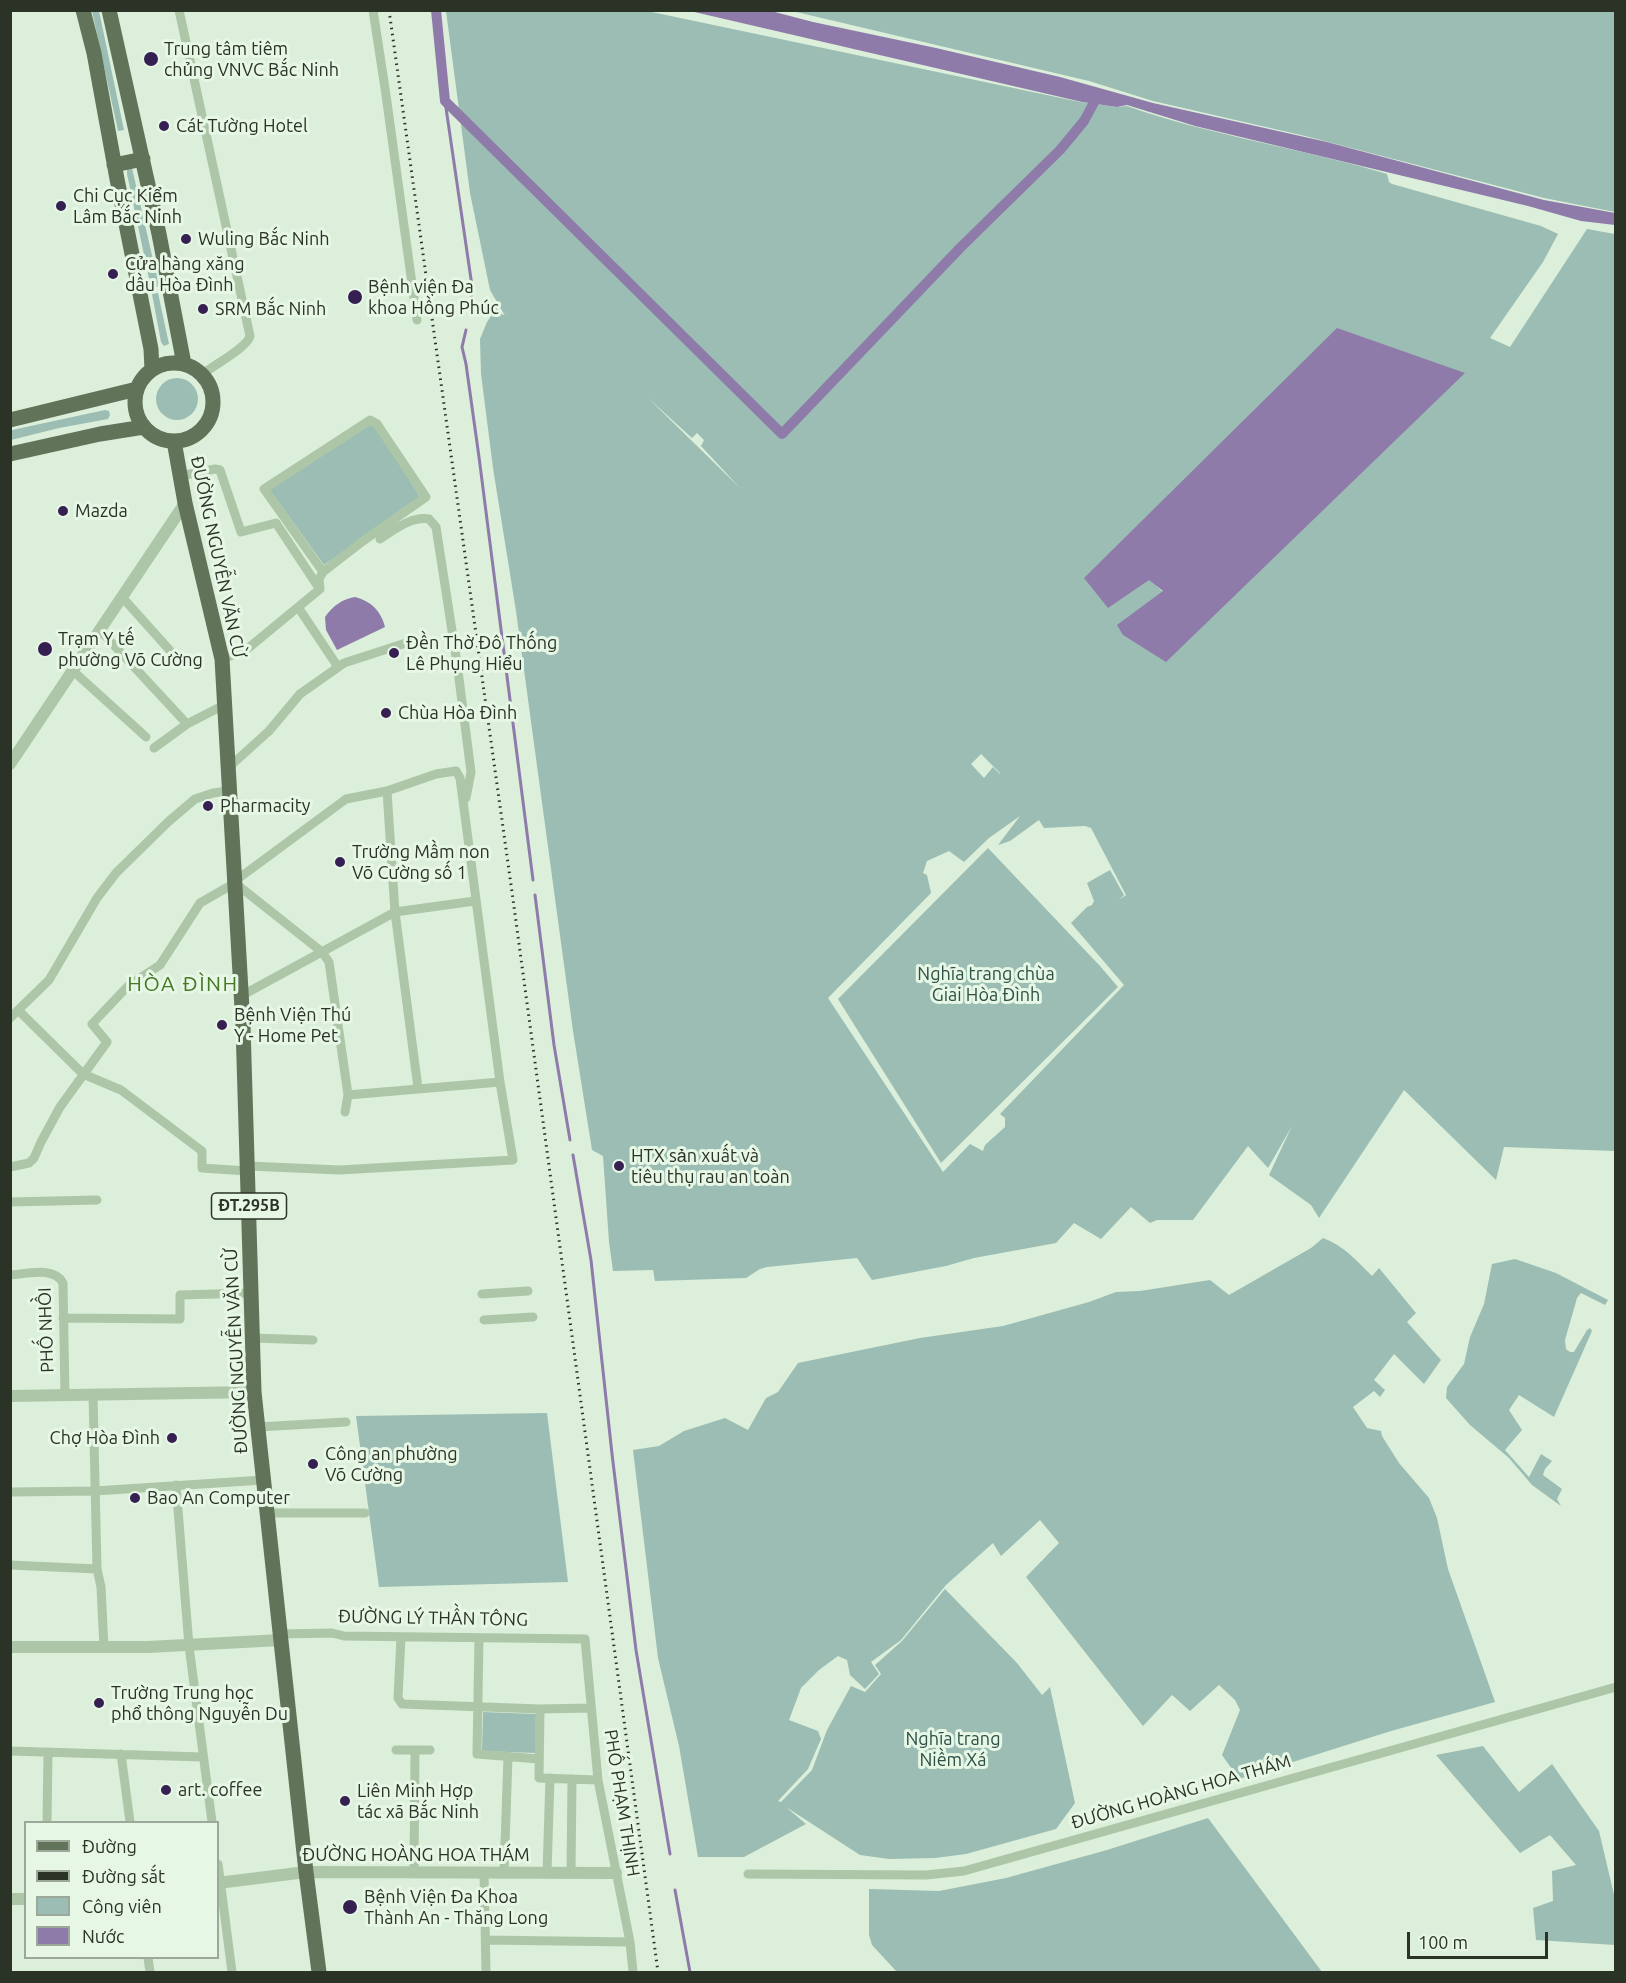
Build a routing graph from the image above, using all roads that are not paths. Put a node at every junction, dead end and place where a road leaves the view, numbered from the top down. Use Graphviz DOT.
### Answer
graph roads {
  1 [pos="83,10"];
  2 [pos="109,10"];
  3 [pos="179,10"];
  4 [pos="373,10"];
  5 [pos="143,159"];
  6 [pos="114,165"];
  7 [pos="417,320"];
  8 [pos="184,364"];
  9 [pos="152,370"];
  10 [pos="203,374"];
  11 [pos="137,389"];
  12 [pos="10,420"];
  13 [pos="144,427"];
  14 [pos="174,441"];
  15 [pos="10,454"];
  16 [pos="180,476"];
  17 [pos="185,503"];
  18 [pos="380,539"];
  19 [pos="323,572"];
  20 [pos="320,589"];
  21 [pos="122,597"];
  22 [pos="298,607"];
  23 [pos="99,629"];
  24 [pos="412,641"];
  25 [pos="174,655"];
  26 [pos="222,659"];
  27 [pos="338,667"];
  28 [pos="72,670"];
  29 [pos="224,705"];
  30 [pos="187,724"];
  31 [pos="146,737"];
  32 [pos="154,748"];
  33 [pos="10,764"];
  34 [pos="228,768"];
  35 [pos="229,791"];
  36 [pos="387,791"];
  37 [pos="464,806"];
  38 [pos="235,882"];
  39 [pos="475,900"];
  40 [pos="395,912"];
  41 [pos="322,952"];
  42 [pos="241,996"];
  43 [pos="14,1014"];
  44 [pos="83,1074"];
  45 [pos="500,1082"];
  46 [pos="418,1088"];
  47 [pos="348,1095"];
  48 [pos="345,1112"];
  49 [pos="10,1167"];
  50 [pos="248,1169"];
  51 [pos="97,1200"];
  52 [pos="10,1202"];
  53 [pos="10,1275"];
  54 [pos="528,1291"];
  55 [pos="251,1293"];
  56 [pos="482,1294"];
  57 [pos="533,1317"];
  58 [pos="63,1318"];
  59 [pos="484,1320"];
  60 [pos="253,1338"];
  61 [pos="313,1340"];
  62 [pos="254,1392"];
  63 [pos="93,1395"];
  64 [pos="10,1396"];
  65 [pos="65,1396"];
  66 [pos="346,1422"];
  67 [pos="258,1427"];
  68 [pos="263,1480"];
  69 [pos="176,1485"];
  70 [pos="95,1491"];
  71 [pos="10,1492"];
  72 [pos="267,1513"];
  73 [pos="365,1513"];
  74 [pos="10,1565"];
  75 [pos="97,1569"];
  76 [pos="280,1637"];
  77 [pos="401,1637"];
  78 [pos="478,1638"];
  79 [pos="585,1639"];
  80 [pos="189,1646"];
  81 [pos="10,1647"];
  82 [pos="104,1648"];
  83 [pos="1616,1687"];
  84 [pos="477,1708"];
  85 [pos="591,1708"];
  86 [pos="540,1709"];
  87 [pos="10,1750"];
  88 [pos="396,1750"];
  89 [pos="415,1750"];
  90 [pos="430,1750"];
  91 [pos="48,1752"];
  92 [pos="121,1754"];
  93 [pos="202,1757"];
  94 [pos="508,1757"];
  95 [pos="539,1758"];
  96 [pos="550,1778"];
  97 [pos="572,1779"];
  98 [pos="598,1780"];
  99 [pos="47,1821"];
  100 [pos="130,1821"];
  101 [pos="212,1821"];
  102 [pos="306,1872"];
  103 [pos="414,1872"];
  104 [pos="484,1873"];
  105 [pos="504,1873"];
  106 [pos="548,1873"];
  107 [pos="571,1873"];
  108 [pos="616,1873"];
  109 [pos="748,1874"];
  110 [pos="219,1883"];
  111 [pos="486,1940"];
  112 [pos="630,1942"];
  113 [pos="232,1972"];
  114 [pos="320,1972"];
  115 [pos="486,1972"];
  116 [pos="633,1972"];
  1 -- 6 [label="main road"];
  2 -- 5 [label="main road"];
  3 -- 10 [label="street"];
  4 -- 7 [label="street"];
  5 -- 6 [label="main road"];
  5 -- 8 [label="main road"];
  6 -- 9 [label="main road"];
  8 -- 9 [label="main road"];
  8 -- 10 [label="main road"];
  9 -- 11 [label="main road"];
  10 -- 14 [label="main road"];
  11 -- 12 [label="main road"];
  11 -- 13 [label="main road"];
  13 -- 14 [label="main road"];
  13 -- 15 [label="main road"];
  14 -- 16 [label="main road, ĐƯỜNG NGUYỄN VĂN CỪ / ĐT.295B"];
  16 -- 17 [label="main road, ĐƯỜNG NGUYỄN VĂN CỪ / ĐT.295B"];
  16 -- 20 [label="street"];
  17 -- 21 [label="street"];
  17 -- 26 [label="main road, ĐƯỜNG NGUYỄN VĂN CỪ / ĐT.295B"];
  18 -- 37 [label="street"];
  19 -- 19 [label="street"];
  19 -- 20 [label="street"];
  20 -- 22 [label="street"];
  21 -- 23 [label="street"];
  21 -- 25 [label="street"];
  22 -- 26 [label="street"];
  22 -- 27 [label="street"];
  23 -- 28 [label="street"];
  23 -- 30 [label="street"];
  24 -- 27 [label="street"];
  26 -- 29 [label="main road, ĐƯỜNG NGUYỄN VĂN CỪ / ĐT.295B"];
  27 -- 34 [label="street"];
  28 -- 31 [label="street"];
  28 -- 33 [label="street"];
  29 -- 30 [label="street"];
  29 -- 34 [label="main road, ĐƯỜNG NGUYỄN VĂN CỪ / ĐT.295B"];
  30 -- 32 [label="street"];
  34 -- 35 [label="main road, ĐƯỜNG NGUYỄN VĂN CỪ / ĐT.295B"];
  35 -- 38 [label="main road, ĐƯỜNG NGUYỄN VĂN CỪ / ĐT.295B"];
  35 -- 43 [label="street"];
  36 -- 37 [label="street"];
  36 -- 38 [label="street"];
  36 -- 40 [label="street"];
  37 -- 39 [label="street"];
  38 -- 41 [label="street"];
  38 -- 42 [label="main road, ĐƯỜNG NGUYỄN VĂN CỪ / ĐT.295B"];
  38 -- 44 [label="street"];
  39 -- 40 [label="street"];
  39 -- 45 [label="street"];
  40 -- 41 [label="street"];
  40 -- 46 [label="street"];
  41 -- 42 [label="street"];
  41 -- 47 [label="street"];
  42 -- 50 [label="main road, ĐƯỜNG NGUYỄN VĂN CỪ / ĐT.295B"];
  43 -- 44 [label="street"];
  44 -- 49 [label="street"];
  44 -- 50 [label="street"];
  45 -- 46 [label="street"];
  45 -- 50 [label="street"];
  46 -- 47 [label="street"];
  47 -- 48 [label="street"];
  50 -- 55 [label="main road, ĐƯỜNG NGUYỄN VĂN CỪ / ĐT.295B"];
  51 -- 52 [label="street"];
  53 -- 58 [label="street, PHỐ NHỒI"];
  54 -- 56 [label="street"];
  55 -- 58 [label="street"];
  55 -- 60 [label="main road, ĐƯỜNG NGUYỄN VĂN CỪ / ĐT.295B"];
  57 -- 59 [label="street"];
  58 -- 65 [label="street, PHỐ NHỒI"];
  60 -- 61 [label="street"];
  60 -- 62 [label="main road, ĐƯỜNG NGUYỄN VĂN CỪ / ĐT.295B"];
  62 -- 63 [label="street"];
  62 -- 67 [label="main road, ĐƯỜNG NGUYỄN VĂN CỪ / ĐT.295B"];
  63 -- 65 [label="street"];
  63 -- 70 [label="street"];
  64 -- 65 [label="street"];
  66 -- 67 [label="street"];
  67 -- 68 [label="main road, ĐƯỜNG NGUYỄN VĂN CỪ / ĐT.295B"];
  68 -- 69 [label="street"];
  68 -- 72 [label="main road, ĐƯỜNG NGUYỄN VĂN CỪ / ĐT.295B"];
  69 -- 70 [label="street"];
  69 -- 80 [label="street"];
  70 -- 71 [label="street"];
  70 -- 75 [label="street"];
  72 -- 73 [label="street"];
  72 -- 76 [label="main road, ĐƯỜNG NGUYỄN VĂN CỪ / ĐT.295B"];
  74 -- 75 [label="street"];
  75 -- 82 [label="street"];
  76 -- 77 [label="street, ĐƯỜNG LÝ THẦN TÔNG"];
  76 -- 80 [label="street, ĐƯỜNG LÝ THẦN TÔNG"];
  76 -- 102 [label="main road, ĐƯỜNG NGUYỄN VĂN CỪ / ĐT.295B"];
  77 -- 78 [label="street, ĐƯỜNG LÝ THẦN TÔNG"];
  77 -- 84 [label="street"];
  78 -- 79 [label="street, ĐƯỜNG LÝ THẦN TÔNG"];
  78 -- 84 [label="street"];
  79 -- 85 [label="street, PHỐ PHẠM THỊNH"];
  80 -- 82 [label="street, ĐƯỜNG LÝ THẦN TÔNG"];
  80 -- 93 [label="street"];
  81 -- 82 [label="street, ĐƯỜNG LÝ THẦN TÔNG"];
  83 -- 109 [label="street, ĐƯỜNG HOÀNG HOA THÁM"];
  84 -- 86 [label="street"];
  84 -- 94 [label="street"];
  85 -- 86 [label="street"];
  85 -- 98 [label="street, PHỐ PHẠM THỊNH"];
  86 -- 95 [label="street"];
  87 -- 91 [label="street"];
  88 -- 89 [label="street"];
  89 -- 90 [label="street"];
  89 -- 103 [label="street"];
  91 -- 92 [label="street"];
  91 -- 99 [label="street"];
  92 -- 93 [label="street"];
  92 -- 100 [label="street"];
  93 -- 101 [label="street"];
  94 -- 95 [label="street"];
  94 -- 105 [label="street"];
  95 -- 96 [label="street"];
  96 -- 97 [label="street"];
  96 -- 106 [label="street"];
  97 -- 98 [label="street"];
  97 -- 107 [label="street"];
  98 -- 108 [label="street, PHỐ PHẠM THỊNH"];
  102 -- 103 [label="street, ĐƯỜNG HOÀNG HOA THÁM"];
  102 -- 110 [label="street, ĐƯỜNG HOÀNG HOA THÁM"];
  102 -- 114 [label="main road, ĐƯỜNG NGUYỄN VĂN CỪ / ĐT.295B"];
  103 -- 104 [label="street, ĐƯỜNG HOÀNG HOA THÁM"];
  104 -- 105 [label="street, ĐƯỜNG HOÀNG HOA THÁM"];
  104 -- 111 [label="street"];
  105 -- 106 [label="street, ĐƯỜNG HOÀNG HOA THÁM"];
  106 -- 107 [label="street, ĐƯỜNG HOÀNG HOA THÁM"];
  107 -- 108 [label="street, ĐƯỜNG HOÀNG HOA THÁM"];
  108 -- 112 [label="street, PHỐ PHẠM THỊNH"];
  110 -- 113 [label="street"];
  111 -- 112 [label="street"];
  111 -- 115 [label="street"];
  112 -- 116 [label="street, PHỐ PHẠM THỊNH"];
}
